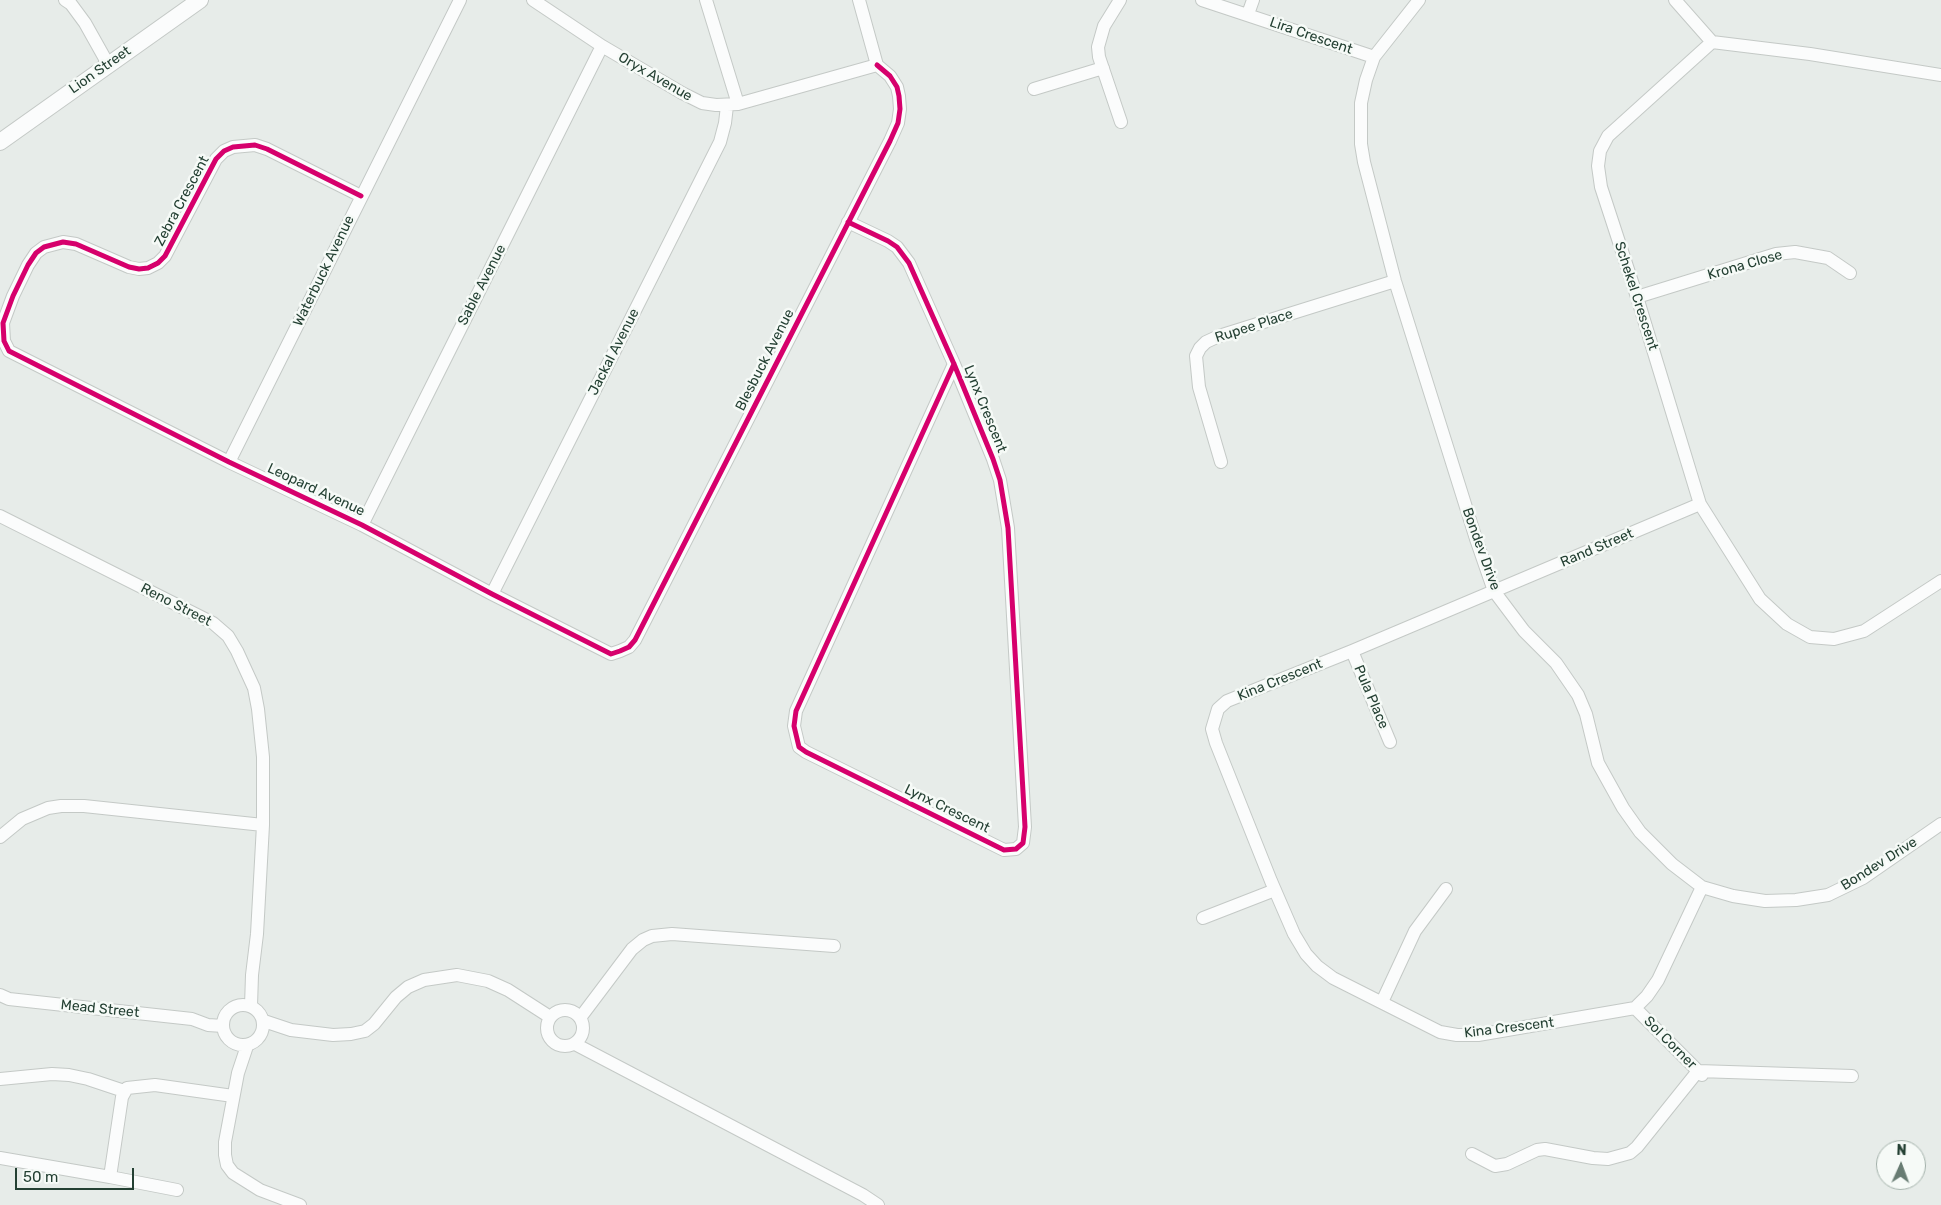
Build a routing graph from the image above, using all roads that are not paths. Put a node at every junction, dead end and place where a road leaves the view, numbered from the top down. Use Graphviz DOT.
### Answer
graph roads {
  1 [pos="65,0"];
  2 [pos="200,0"];
  3 [pos="460,0"];
  4 [pos="533,0"];
  5 [pos="706,0"];
  6 [pos="859,0"];
  7 [pos="1120,0"];
  8 [pos="1202,0"];
  9 [pos="1253,0"];
  10 [pos="1419,0"];
  11 [pos="1675,0"];
  12 [pos="1248,14"];
  13 [pos="1712,42"];
  14 [pos="602,46"];
  15 [pos="1374,57"];
  16 [pos="108,64"];
  17 [pos="877,65"];
  18 [pos="1103,68"];
  19 [pos="1941,75"];
  20 [pos="1034,89"];
  21 [pos="732,105"];
  22 [pos="1121,122"];
  23 [pos="0,142"];
  24 [pos="361,196"];
  25 [pos="848,222"];
  26 [pos="1850,273"];
  27 [pos="1395,281"];
  28 [pos="1638,297"];
  29 [pos="9,351"];
  30 [pos="954,364"];
  31 [pos="229,462"];
  32 [pos="1221,462"];
  33 [pos="1700,504"];
  34 [pos="0,516"];
  35 [pos="362,525"];
  36 [pos="1941,581"];
  37 [pos="1494,591"];
  38 [pos="492,594"];
  39 [pos="1352,651"];
  40 [pos="611,654"];
  41 [pos="1390,742"];
  42 [pos="263,825"];
  43 [pos="1939,829"];
  44 [pos="0,837"];
  45 [pos="1702,887"];
  46 [pos="1446,888"];
  47 [pos="1275,890"];
  48 [pos="1203,918"];
  49 [pos="834,946"];
  50 [pos="3,1000"];
  51 [pos="1382,1002"];
  52 [pos="246,1006"];
  53 [pos="1635,1008"];
  54 [pos="550,1017"];
  55 [pos="580,1018"];
  56 [pos="223,1022"];
  57 [pos="263,1026"];
  58 [pos="575,1044"];
  59 [pos="241,1045"];
  60 [pos="1702,1074"];
  61 [pos="1852,1076"];
  62 [pos="0,1079"];
  63 [pos="124,1091"];
  64 [pos="233,1096"];
  65 [pos="1472,1154"];
  66 [pos="0,1158"];
  67 [pos="110,1177"];
  68 [pos="176,1190"];
  69 [pos="300,1205"];
  70 [pos="878,1205"];
  1 -- 16 [label="street"];
  2 -- 16 [label="street, Lion Street"];
  3 -- 24 [label="street, Waterbuck Avenue"];
  4 -- 14 [label="street, Oryx Avenue"];
  5 -- 21 [label="street"];
  6 -- 17 [label="street"];
  7 -- 18 [label="street"];
  8 -- 12 [label="street, Lira Crescent"];
  9 -- 12 [label="street"];
  10 -- 15 [label="street, Bondev Drive"];
  11 -- 13 [label="street"];
  12 -- 15 [label="street, Lira Crescent"];
  13 -- 19 [label="street"];
  13 -- 28 [label="street, Schekel Crescent"];
  14 -- 21 [label="street, Oryx Avenue"];
  14 -- 35 [label="street, Sable Avenue"];
  15 -- 27 [label="street, Bondev Drive"];
  16 -- 23 [label="street, Lion Street"];
  17 -- 21 [label="street, Oryx Avenue"];
  17 -- 25 [label="street, Blesbuck Avenue"];
  18 -- 20 [label="street"];
  18 -- 22 [label="street"];
  21 -- 38 [label="street, Jackal Avenue"];
  24 -- 29 [label="street, Zebra Crescent"];
  24 -- 31 [label="street, Waterbuck Avenue"];
  25 -- 30 [label="street, Lynx Crescent"];
  25 -- 40 [label="street, Blesbuck Avenue"];
  26 -- 28 [label="street, Krona Close"];
  27 -- 32 [label="street, Rupee Place"];
  27 -- 37 [label="street, Bondev Drive"];
  28 -- 33 [label="street, Schekel Crescent"];
  29 -- 31 [label="street, Leopard Avenue"];
  30 -- 30 [label="street, Lynx Crescent"];
  31 -- 35 [label="street, Leopard Avenue"];
  33 -- 36 [label="street, Schekel Crescent"];
  33 -- 37 [label="street, Rand Street"];
  34 -- 42 [label="street, Reno Street"];
  35 -- 38 [label="street, Leopard Avenue"];
  37 -- 39 [label="street, Kina Crescent"];
  37 -- 45 [label="street, Bondev Drive"];
  38 -- 40 [label="street, Leopard Avenue"];
  39 -- 41 [label="street, Pula Place"];
  39 -- 47 [label="street, Kina Crescent"];
  42 -- 44 [label="street"];
  42 -- 52 [label="street, Reno Street"];
  43 -- 45 [label="street, Bondev Drive"];
  45 -- 53 [label="street"];
  46 -- 51 [label="street"];
  47 -- 48 [label="street"];
  47 -- 51 [label="street, Kina Crescent"];
  49 -- 55 [label="street"];
  50 -- 56 [label="street, Mead Street"];
  51 -- 53 [label="street, Kina Crescent"];
  52 -- 56 [label="street"];
  52 -- 57 [label="street"];
  53 -- 60 [label="street, Sol Corner"];
  54 -- 55 [label="street"];
  54 -- 57 [label="street"];
  54 -- 58 [label="street"];
  55 -- 58 [label="street"];
  56 -- 59 [label="street"];
  57 -- 59 [label="street"];
  58 -- 70 [label="street"];
  59 -- 64 [label="street"];
  60 -- 61 [label="street"];
  60 -- 65 [label="street"];
  62 -- 63 [label="street"];
  63 -- 64 [label="street"];
  63 -- 67 [label="street"];
  64 -- 69 [label="street"];
  66 -- 67 [label="street"];
  67 -- 68 [label="street"];
}
